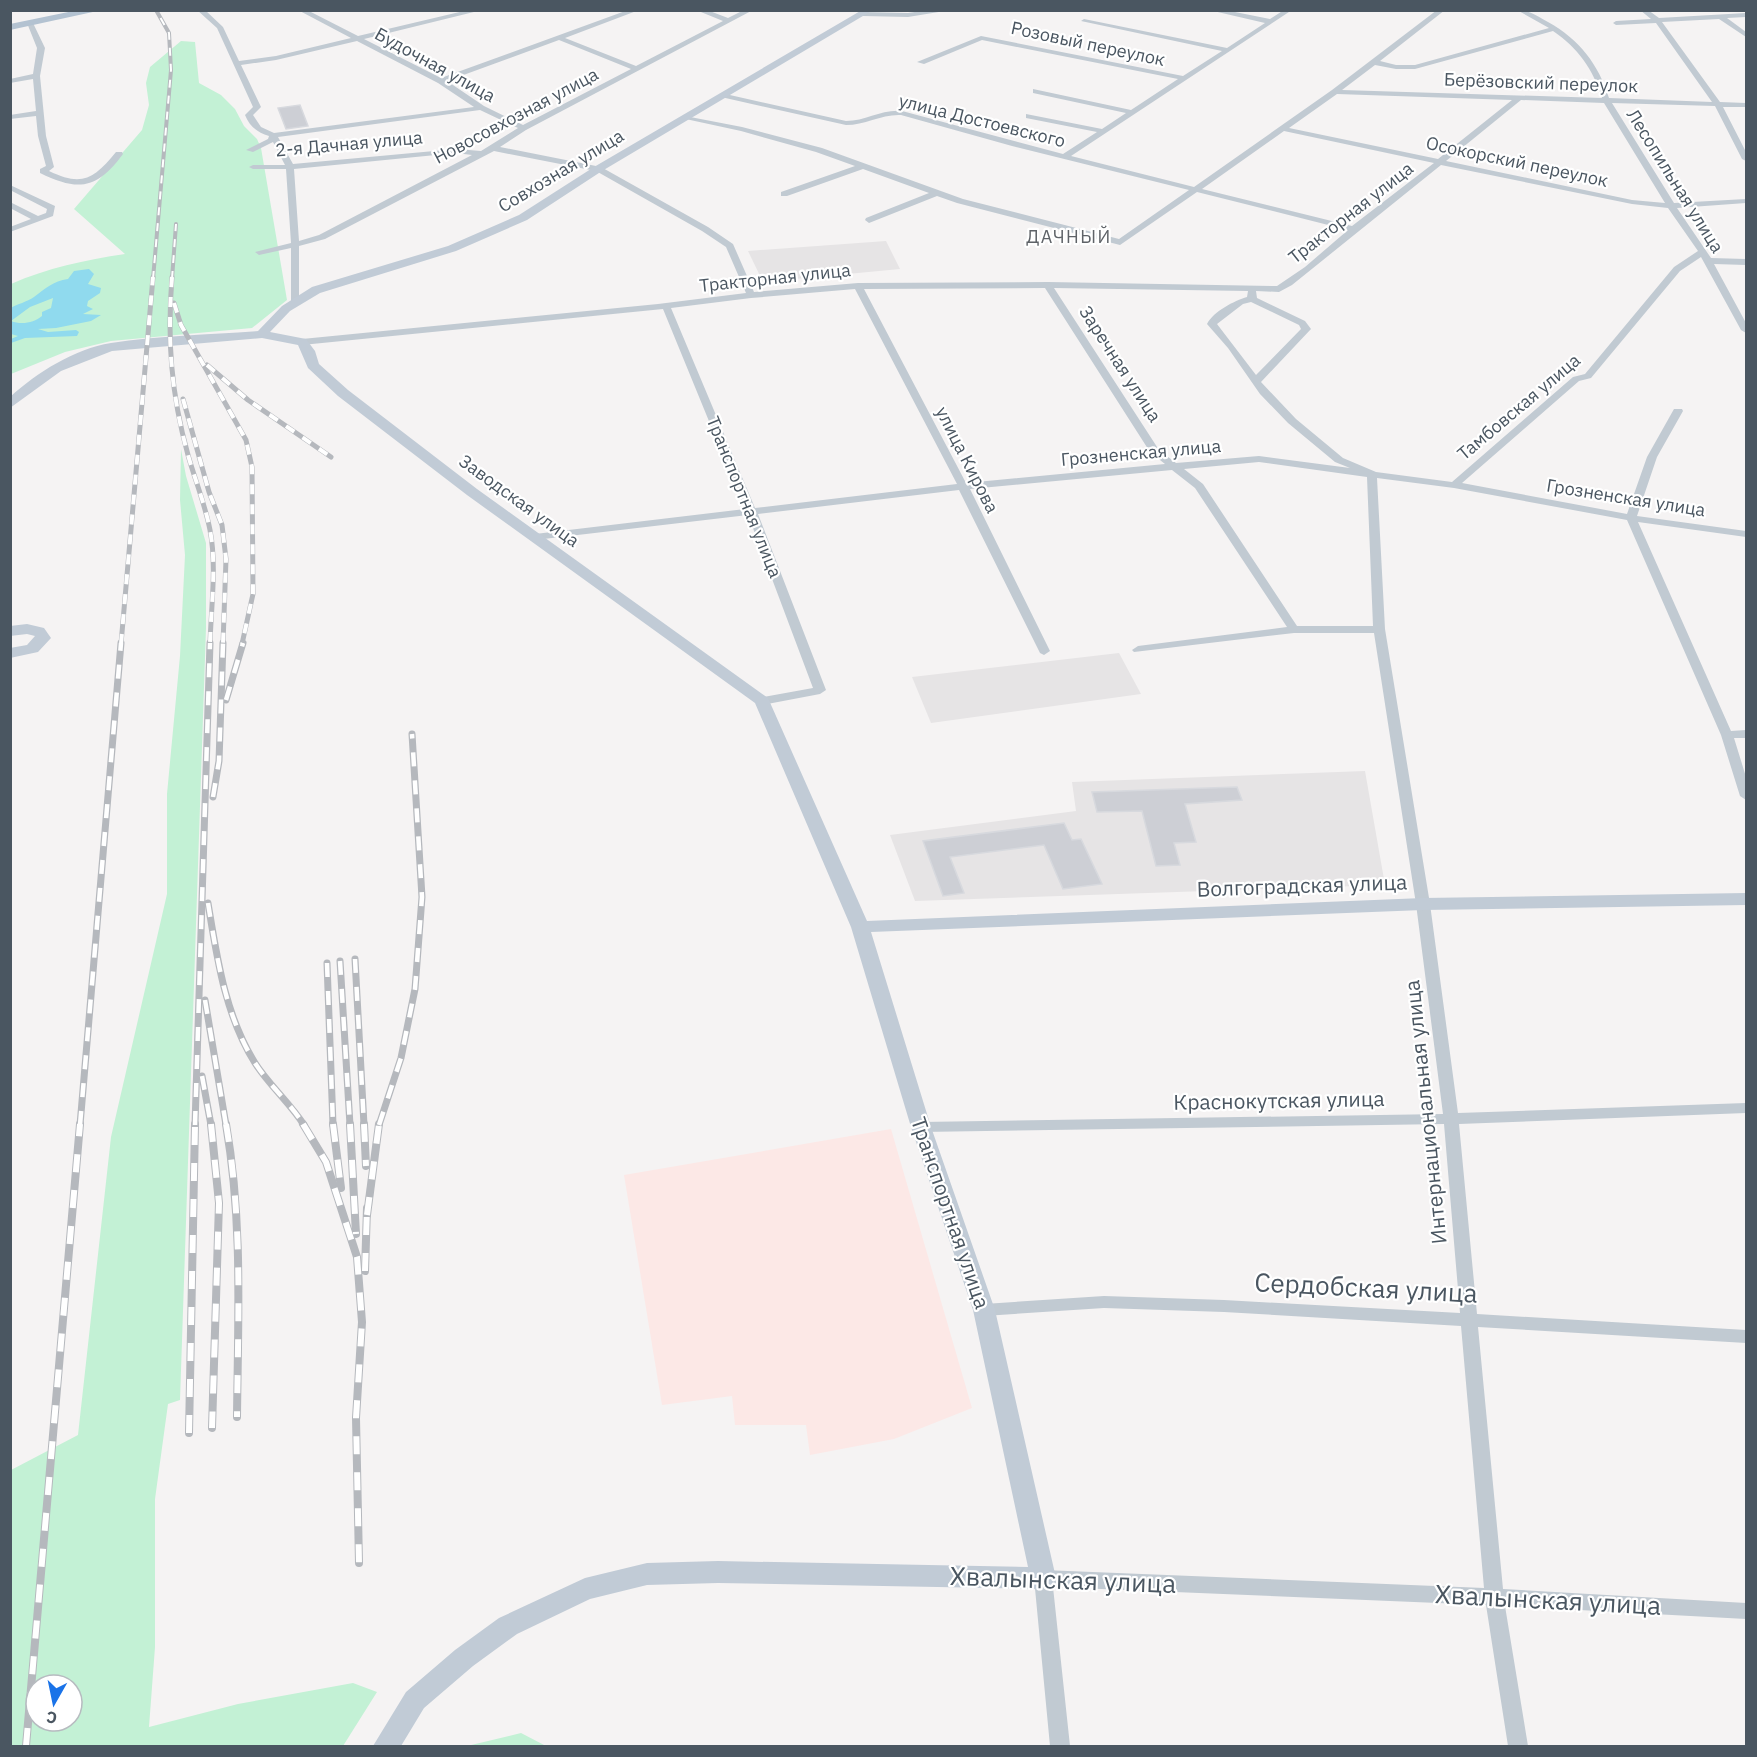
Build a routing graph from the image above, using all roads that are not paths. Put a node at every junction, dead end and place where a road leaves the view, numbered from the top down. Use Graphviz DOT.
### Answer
graph roads {
  1 [pos="97,10"];
  2 [pos="200,10"];
  3 [pos="301,10"];
  4 [pos="479,10"];
  5 [pos="636,10"];
  6 [pos="699,10"];
  7 [pos="750,10"];
  8 [pos="948,10"];
  9 [pos="1212,10"];
  10 [pos="1289,10"];
  11 [pos="1442,10"];
  12 [pos="1520,10"];
  13 [pos="1643,10"];
  14 [pos="866,12"];
  15 [pos="1746,15"];
  16 [pos="1721,17"];
  17 [pos="729,21"];
  18 [pos="1084,21"];
  19 [pos="1272,21"];
  20 [pos="1658,21"];
  21 [pos="30,23"];
  22 [pos="1616,23"];
  23 [pos="10,27"];
  24 [pos="1553,29"];
  25 [pos="1746,35"];
  26 [pos="559,38"];
  27 [pos="356,39"];
  28 [pos="1228,50"];
  29 [pos="921,62"];
  30 [pos="1374,62"];
  31 [pos="238,63"];
  32 [pos="638,69"];
  33 [pos="36,76"];
  34 [pos="1182,78"];
  35 [pos="10,81"];
  36 [pos="441,81"];
  37 [pos="1036,91"];
  38 [pos="1335,92"];
  39 [pos="724,95"];
  40 [pos="1519,98"];
  41 [pos="1606,100"];
  42 [pos="1718,105"];
  43 [pos="1746,105"];
  44 [pos="480,108"];
  45 [pos="1130,112"];
  46 [pos="39,113"];
  47 [pos="1029,116"];
  48 [pos="10,117"];
  49 [pos="685,118"];
  50 [pos="524,128"];
  51 [pos="1283,129"];
  52 [pos="1103,131"];
  53 [pos="273,135"];
  54 [pos="496,149"];
  55 [pos="250,150"];
  56 [pos="483,153"];
  57 [pos="119,154"];
  58 [pos="1064,158"];
  59 [pos="1746,159"];
  60 [pos="1441,164"];
  61 [pos="861,166"];
  62 [pos="253,167"];
  63 [pos="290,167"];
  64 [pos="598,169"];
  65 [pos="10,187"];
  66 [pos="1198,189"];
  67 [pos="936,193"];
  68 [pos="784,194"];
  69 [pos="1746,201"];
  70 [pos="10,204"];
  71 [pos="1671,206"];
  72 [pos="38,219"];
  73 [pos="869,219"];
  74 [pos="10,230"];
  75 [pos="1354,230"];
  76 [pos="296,245"];
  77 [pos="259,252"];
  78 [pos="1707,259"];
  79 [pos="1746,262"];
  80 [pos="1048,285"];
  81 [pos="858,286"];
  82 [pos="1252,294"];
  83 [pos="751,295"];
  84 [pos="294,300"];
  85 [pos="666,306"];
  86 [pos="1746,330"];
  87 [pos="262,334"];
  88 [pos="302,342"];
  89 [pos="1256,381"];
  90 [pos="10,404"];
  91 [pos="1678,411"];
  92 [pos="1172,466"];
  93 [pos="1372,473"];
  94 [pos="1454,485"];
  95 [pos="963,486"];
  96 [pos="751,510"];
  97 [pos="1631,518"];
  98 [pos="1746,534"];
  99 [pos="535,537"];
  100 [pos="1379,629"];
  101 [pos="1294,630"];
  102 [pos="10,631"];
  103 [pos="1138,650"];
  104 [pos="1044,651"];
  105 [pos="10,653"];
  106 [pos="762,701"];
  107 [pos="1746,734"];
  108 [pos="1727,735"];
  109 [pos="1746,796"];
  110 [pos="1746,899"];
  111 [pos="1423,904"];
  112 [pos="860,927"];
  113 [pos="1746,1108"];
  114 [pos="1451,1119"];
  115 [pos="921,1127"];
  116 [pos="984,1310"];
  117 [pos="1470,1319"];
  118 [pos="1746,1336"];
  119 [pos="1043,1578"];
  120 [pos="1494,1597"];
  121 [pos="1746,1611"];
  122 [pos="386,1746"];
  123 [pos="1060,1746"];
  124 [pos="1518,1746"];
  1 -- 21 [label="main road"];
  2 -- 31 [label="street"];
  3 -- 27 [label="street, Будочная улица"];
  4 -- 27 [label="street"];
  5 -- 26 [label="street"];
  6 -- 17 [label="street"];
  7 -- 17 [label="street, Новосовхозная улица"];
  8 -- 14 [label="street"];
  9 -- 19 [label="street"];
  10 -- 19 [label="street"];
  11 -- 30 [label="street"];
  12 -- 24 [label="street, Лесопильная улица"];
  13 -- 20 [label="street"];
  14 -- 39 [label="street, Совхозная улица"];
  15 -- 16 [label="street"];
  16 -- 20 [label="street"];
  16 -- 25 [label="street"];
  17 -- 32 [label="street, Новосовхозная улица"];
  18 -- 28 [label="street"];
  19 -- 28 [label="street"];
  20 -- 22 [label="street"];
  20 -- 42 [label="street"];
  21 -- 23 [label="main road"];
  21 -- 33 [label="street"];
  24 -- 30 [label="street"];
  24 -- 41 [label="street, Лесопильная улица"];
  26 -- 32 [label="street"];
  26 -- 36 [label="street"];
  27 -- 31 [label="street"];
  27 -- 36 [label="street, Будочная улица"];
  28 -- 34 [label="street"];
  29 -- 34 [label="street, Розовый переулок"];
  30 -- 38 [label="street"];
  31 -- 53 [label="street"];
  32 -- 50 [label="street, Новосовхозная улица"];
  33 -- 35 [label="street"];
  33 -- 46 [label="street"];
  34 -- 45 [label="street"];
  36 -- 44 [label="street, Будочная улица"];
  37 -- 45 [label="street"];
  38 -- 40 [label="street, Берёзовский переулок"];
  38 -- 51 [label="street"];
  39 -- 49 [label="street, Совхозная улица"];
  39 -- 58 [label="street, улица Достоевского"];
  40 -- 41 [label="street, Берёзовский переулок"];
  40 -- 60 [label="street, Тракторная улица"];
  41 -- 42 [label="street, Берёзовский переулок"];
  41 -- 71 [label="street, Лесопильная улица"];
  42 -- 43 [label="street, Берёзовский переулок"];
  42 -- 59 [label="street"];
  44 -- 50 [label="street, Будочная улица"];
  44 -- 53 [label="street"];
  45 -- 52 [label="street"];
  46 -- 48 [label="street"];
  46 -- 57 [label="street"];
  47 -- 52 [label="street"];
  49 -- 61 [label="street"];
  49 -- 64 [label="street, Совхозная улица"];
  50 -- 54 [label="street, Новосовхозная улица"];
  51 -- 60 [label="street, Осокорский переулок"];
  51 -- 66 [label="street"];
  52 -- 58 [label="street"];
  53 -- 55 [label="street"];
  53 -- 63 [label="street"];
  54 -- 56 [label="street, Новосовхозная улица"];
  54 -- 64 [label="street"];
  56 -- 63 [label="street, 2-я Дачная улица"];
  56 -- 76 [label="street, Новосовхозная улица"];
  58 -- 66 [label="street, улица Достоевского"];
  60 -- 71 [label="street, Осокорский переулок"];
  60 -- 75 [label="street, Тракторная улица"];
  61 -- 67 [label="street"];
  61 -- 68 [label="street"];
  62 -- 63 [label="street, 2-я Дачная улица"];
  63 -- 76 [label="street"];
  64 -- 83 [label="street"];
  64 -- 84 [label="street, Совхозная улица"];
  65 -- 72 [label="street"];
  66 -- 67 [label="street"];
  66 -- 75 [label="street, улица Достоевского"];
  67 -- 73 [label="street"];
  69 -- 71 [label="street, Осокорский переулок"];
  70 -- 72 [label="street"];
  71 -- 78 [label="street, Лесопильная улица"];
  72 -- 74 [label="street"];
  75 -- 82 [label="street, Тракторная улица"];
  76 -- 77 [label="street, Новосовхозная улица"];
  76 -- 84 [label="street"];
  78 -- 79 [label="street"];
  78 -- 86 [label="street, Лесопильная улица"];
  78 -- 94 [label="street, Тамбовская улица"];
  80 -- 81 [label="street, Тракторная улица"];
  80 -- 82 [label="street, Тракторная улица"];
  80 -- 92 [label="street, Заречная улица"];
  81 -- 83 [label="street, Тракторная улица"];
  81 -- 95 [label="street, улица Кирова"];
  82 -- 89 [label="street, Тракторная улица"];
  82 -- 89 [label="street"];
  83 -- 85 [label="street, Тракторная улица"];
  84 -- 87 [label="street, Совхозная улица"];
  85 -- 88 [label="street, Тракторная улица"];
  85 -- 96 [label="street, Транспортная улица"];
  87 -- 88 [label="street"];
  87 -- 90 [label="street"];
  88 -- 99 [label="street, Заводская улица"];
  89 -- 93 [label="street, Тракторная улица"];
  91 -- 97 [label="street"];
  92 -- 93 [label="street, Грозненская улица"];
  92 -- 95 [label="street, Грозненская улица"];
  92 -- 101 [label="street, Заречная улица"];
  93 -- 94 [label="street, Грозненская улица"];
  93 -- 100 [label="street, Интернациональная улица"];
  94 -- 97 [label="street, Грозненская улица"];
  95 -- 96 [label="street, Грозненская улица"];
  95 -- 104 [label="street, улица Кирова"];
  96 -- 99 [label="street, Грозненская улица"];
  96 -- 106 [label="street, Транспортная улица"];
  97 -- 98 [label="street, Грозненская улица"];
  97 -- 108 [label="street"];
  99 -- 106 [label="street, Заводская улица"];
  100 -- 101 [label="street"];
  100 -- 111 [label="street, Интернациональная улица"];
  101 -- 103 [label="street"];
  102 -- 105 [label="street"];
  106 -- 112 [label="street, Транспортная улица"];
  107 -- 108 [label="street"];
  108 -- 109 [label="street"];
  110 -- 111 [label="street, Волгоградская улица"];
  111 -- 112 [label="street, Волгоградская улица"];
  111 -- 114 [label="street, Интернациональная улица"];
  112 -- 115 [label="street, Транспортная улица"];
  113 -- 114 [label="street, Краснокутская улица"];
  114 -- 115 [label="street, Краснокутская улица"];
  114 -- 117 [label="street, Интернациональная улица"];
  115 -- 116 [label="street, Транспортная улица"];
  116 -- 117 [label="street, Сердобская улица"];
  116 -- 119 [label="street, Транспортная улица"];
  117 -- 118 [label="street, Сердобская улица"];
  117 -- 120 [label="street, Интернациональная улица"];
  119 -- 120 [label="street, Хвалынская улица"];
  119 -- 122 [label="street, Хвалынская улица"];
  119 -- 123 [label="street, Транспортная улица"];
  120 -- 121 [label="street, Хвалынская улица"];
  120 -- 124 [label="street, Интернациональная улица"];
}
